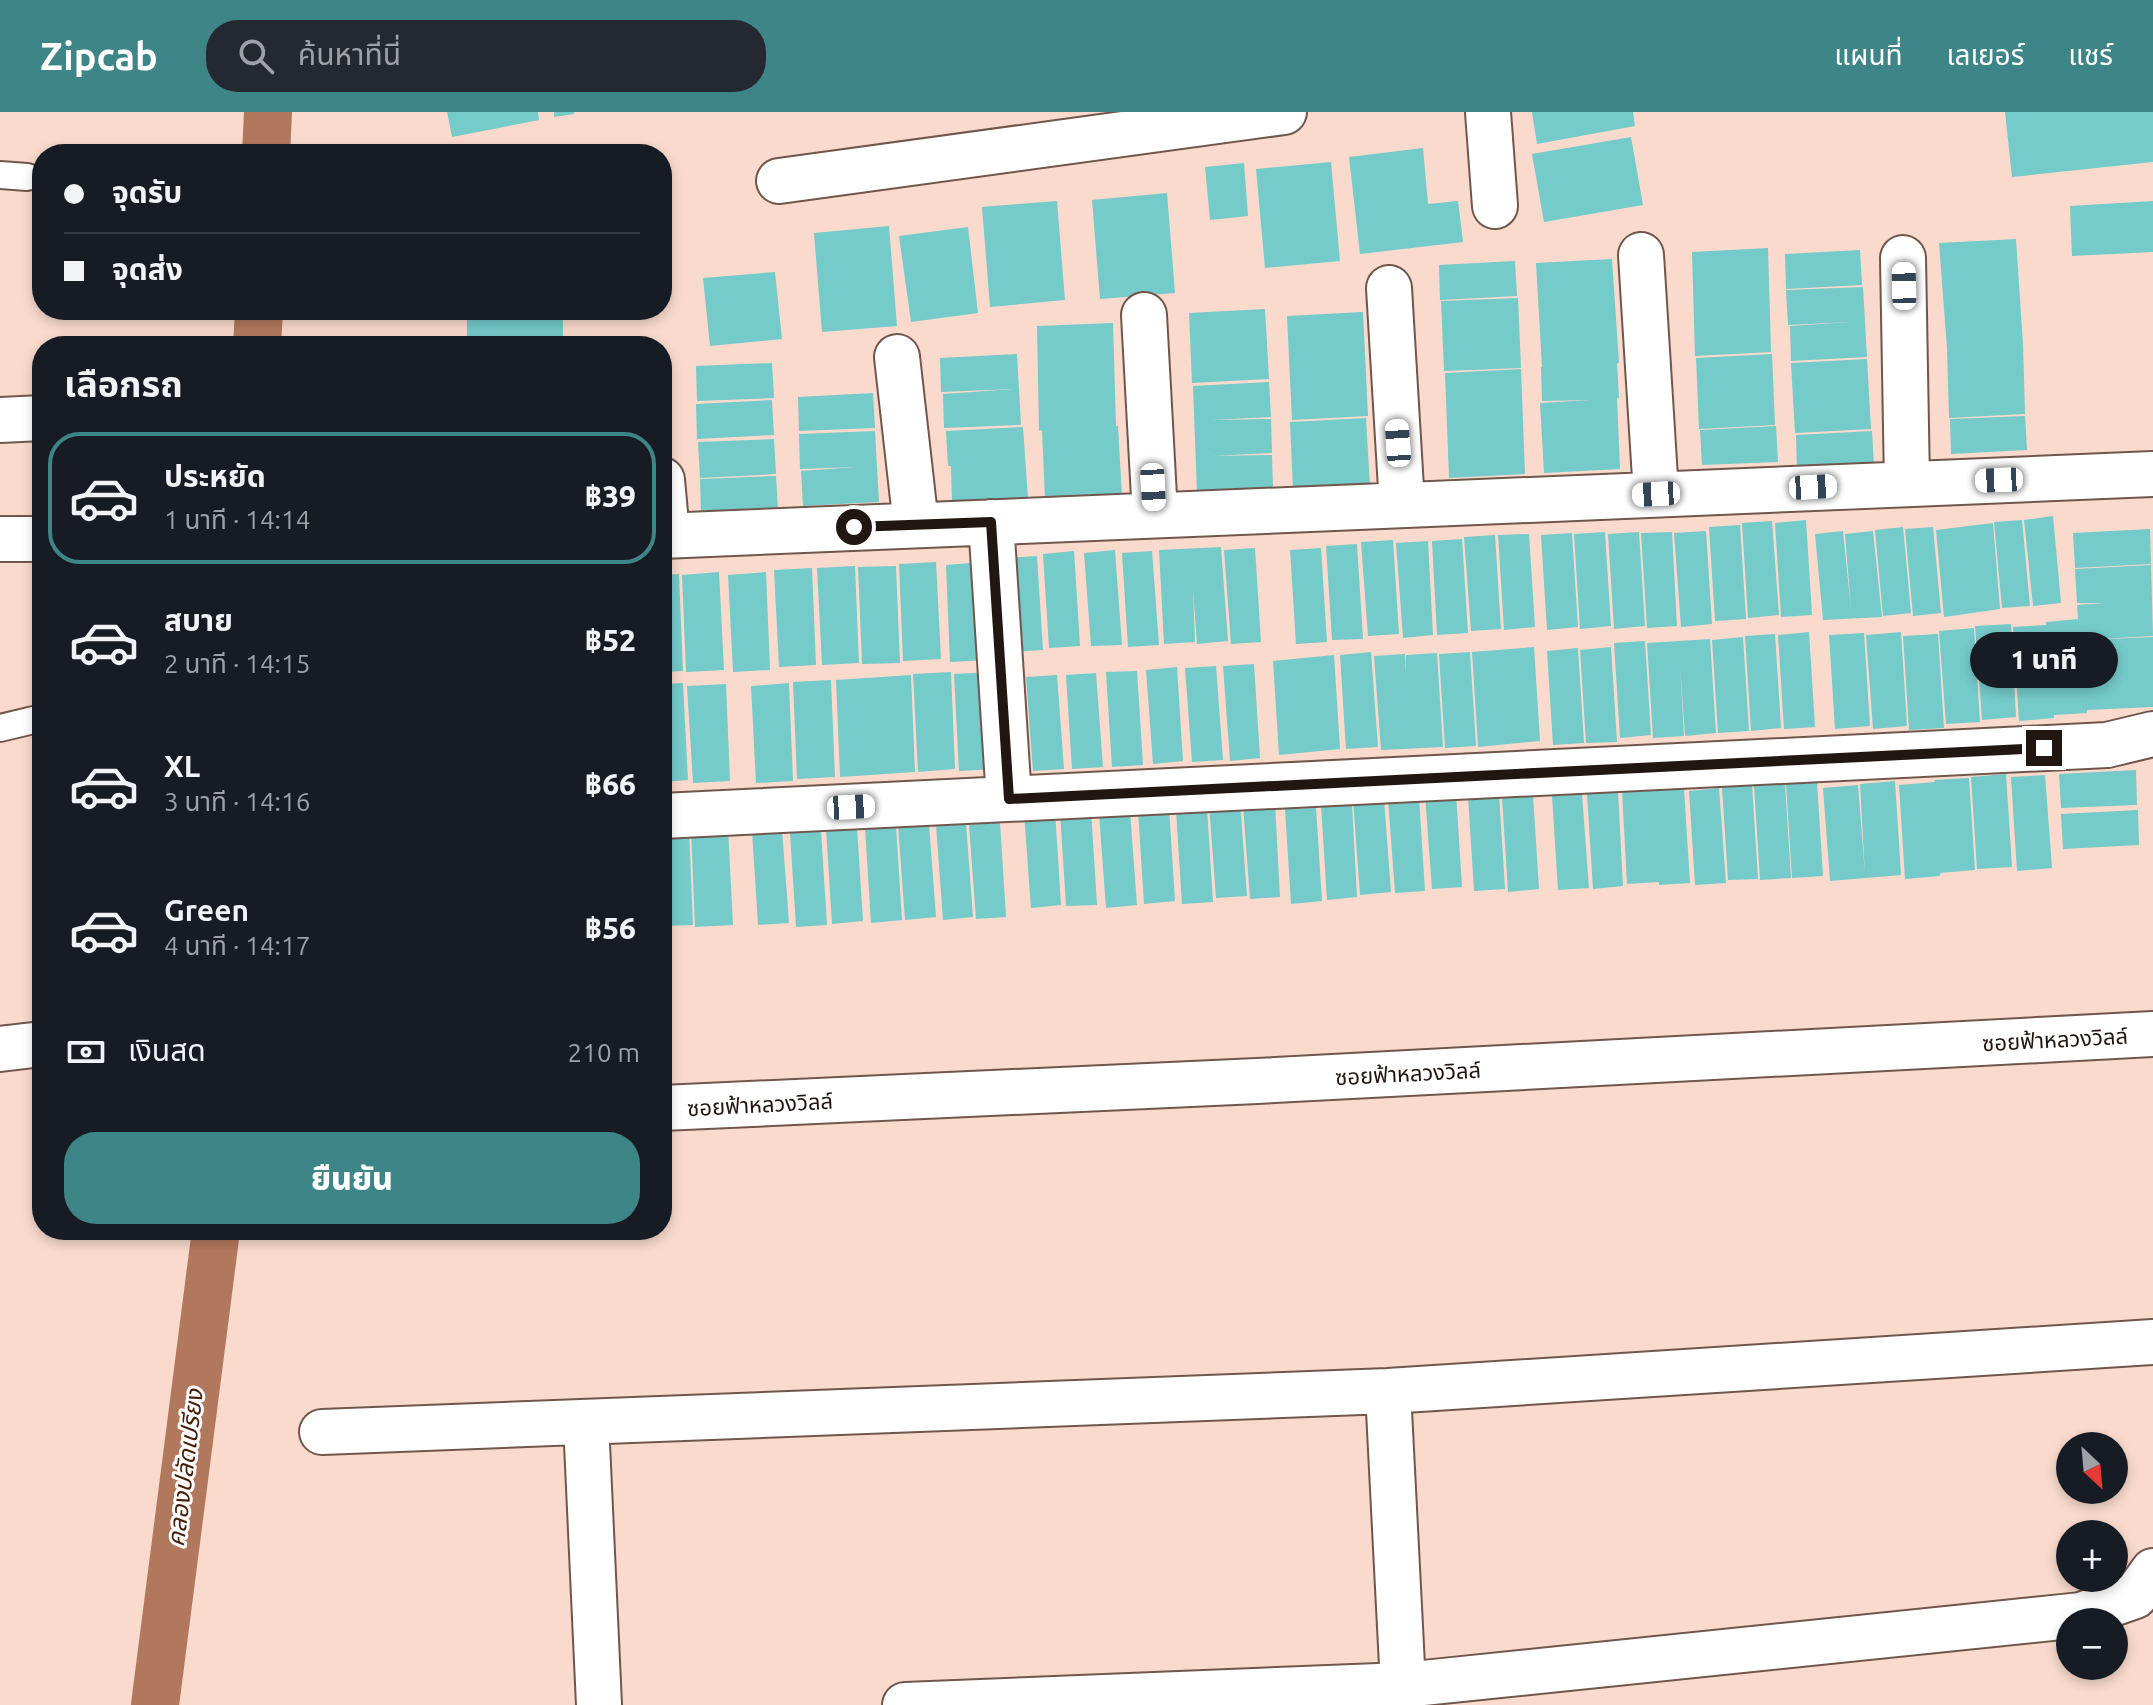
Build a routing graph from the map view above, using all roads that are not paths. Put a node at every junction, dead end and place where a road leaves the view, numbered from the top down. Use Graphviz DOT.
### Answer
graph roads {
  1 [pos="1284,112"];
  2 [pos="1488,112"];
  3 [pos="0,175"];
  4 [pos="27,177"];
  5 [pos="779,181"];
  6 [pos="1495,206"];
  7 [pos="1641,255"];
  8 [pos="1903,258"];
  9 [pos="1389,288"];
  10 [pos="1144,315"];
  11 [pos="897,357"];
  12 [pos="32,418"];
  13 [pos="0,420"];
  14 [pos="2153,474"];
  15 [pos="1907,483"];
  16 [pos="1656,494"];
  17 [pos="1402,505"];
  18 [pos="1155,515"];
  19 [pos="991,522"];
  20 [pos="916,525"];
  21 [pos="672,536"];
  22 [pos="0,539"];
  23 [pos="32,539"];
  24 [pos="32,720"];
  25 [pos="0,728"];
  26 [pos="2153,734"];
  27 [pos="1009,799"];
  28 [pos="672,816"];
  29 [pos="2153,1034"];
  30 [pos="32,1045"];
  31 [pos="0,1049"];
  32 [pos="672,1108"];
  33 [pos="2153,1342"];
  34 [pos="1388,1391"];
  35 [pos="586,1422"];
  36 [pos="322,1432"];
  37 [pos="2153,1571"];
  38 [pos="1404,1695"];
  39 [pos="599,1705"];
  40 [pos="905,1705"];
  1 -- 5 [label="street"];
  2 -- 6 [label="street"];
  3 -- 4 [label="lane"];
  7 -- 16 [label="street"];
  8 -- 15 [label="street"];
  9 -- 17 [label="street"];
  10 -- 18 [label="street"];
  11 -- 20 [label="street"];
  12 -- 13 [label="street"];
  14 -- 15 [label="street"];
  15 -- 16 [label="street"];
  16 -- 17 [label="street"];
  17 -- 18 [label="street"];
  18 -- 19 [label="street"];
  19 -- 20 [label="street"];
  19 -- 27 [label="street"];
  20 -- 21 [label="street"];
  22 -- 23 [label="street"];
  24 -- 25 [label="lane"];
  26 -- 27 [label="street"];
  27 -- 28 [label="street"];
  29 -- 32 [label="street, ซอยฟ้าหลวงวิลล์"];
  30 -- 31 [label="street"];
  33 -- 34 [label="street"];
  34 -- 35 [label="street"];
  34 -- 38 [label="street"];
  35 -- 36 [label="street"];
  35 -- 39 [label="street"];
  37 -- 38 [label="street"];
  38 -- 40 [label="street"];
}
